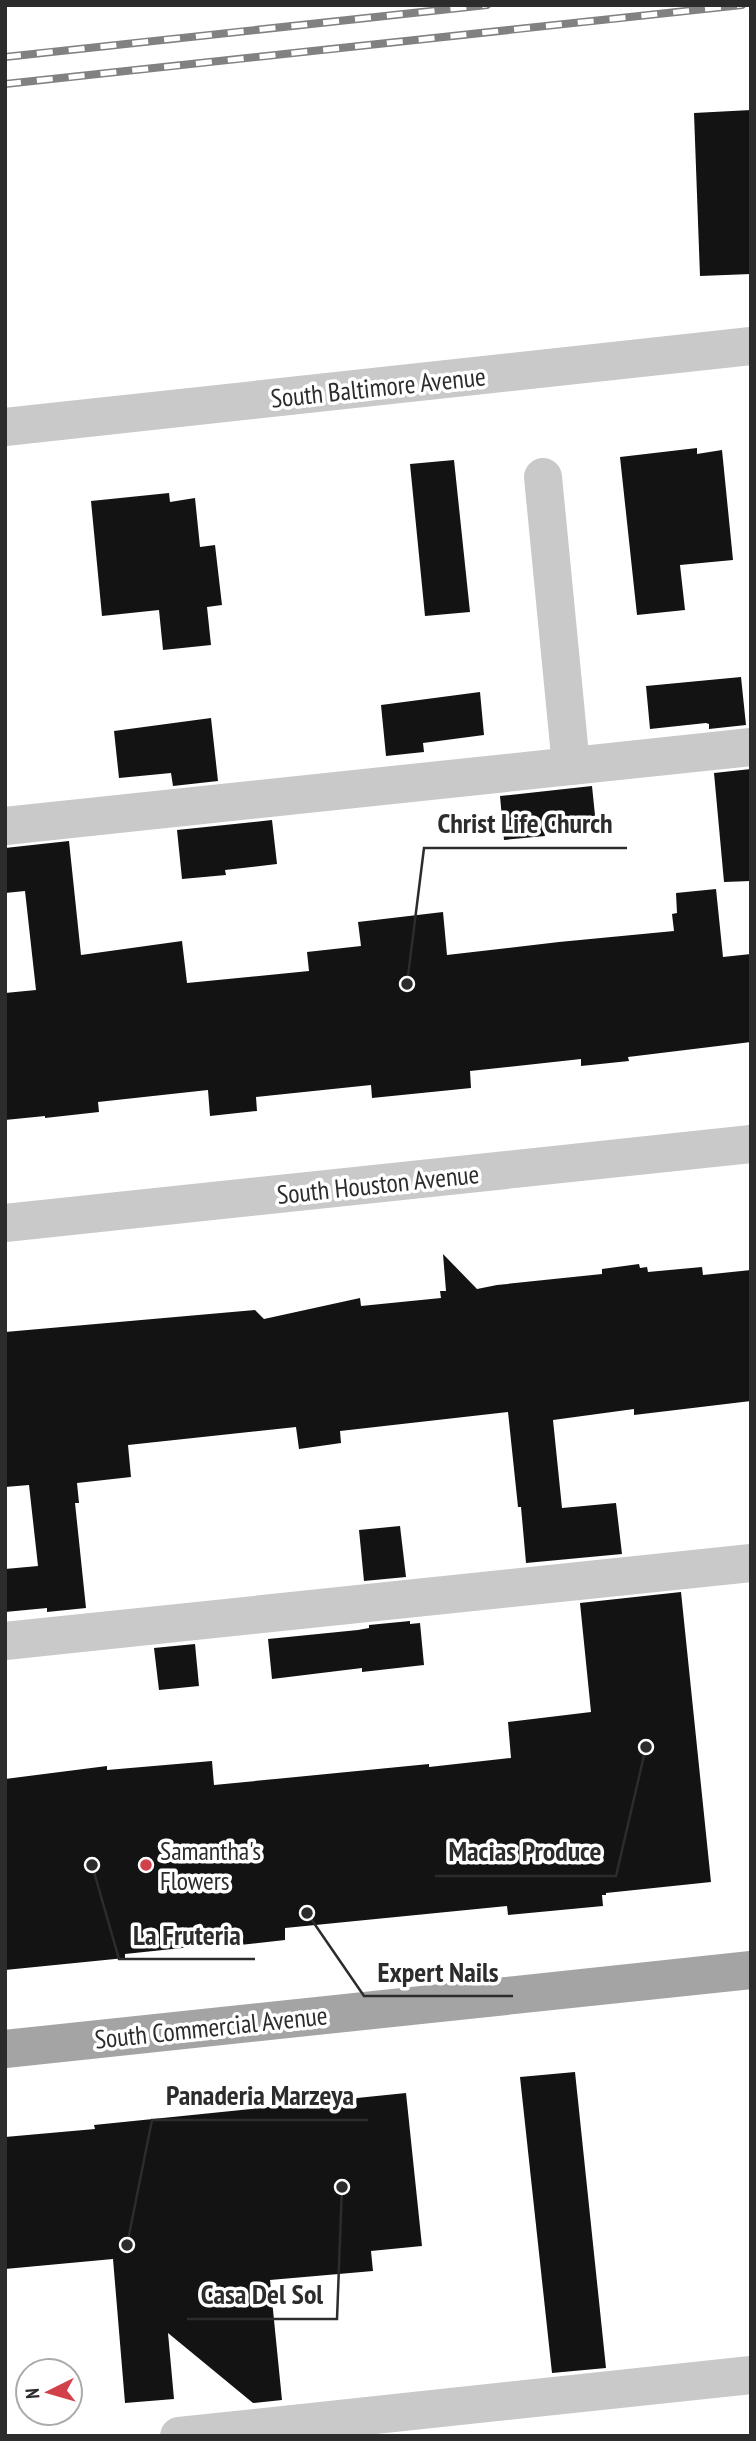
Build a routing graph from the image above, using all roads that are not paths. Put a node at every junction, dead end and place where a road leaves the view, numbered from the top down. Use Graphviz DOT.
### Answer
graph roads {
  1 [pos="751,346"];
  2 [pos="5,427"];
  3 [pos="543,477"];
  4 [pos="751,747"];
  5 [pos="571,766"];
  6 [pos="5,826"];
  7 [pos="751,1144"];
  8 [pos="5,1223"];
  9 [pos="751,1563"];
  10 [pos="5,1642"];
  11 [pos="751,1970"];
  12 [pos="5,2049"];
  13 [pos="751,2375"];
  14 [pos="179,2436"];
  1 -- 2 [label="street, South Baltimore Avenue"];
  3 -- 5 [label="street"];
  4 -- 5 [label="street"];
  5 -- 6 [label="street"];
  7 -- 8 [label="street, South Houston Avenue"];
  9 -- 10 [label="street"];
  11 -- 12 [label="main road, South Commercial Avenue"];
  13 -- 14 [label="street"];
}
